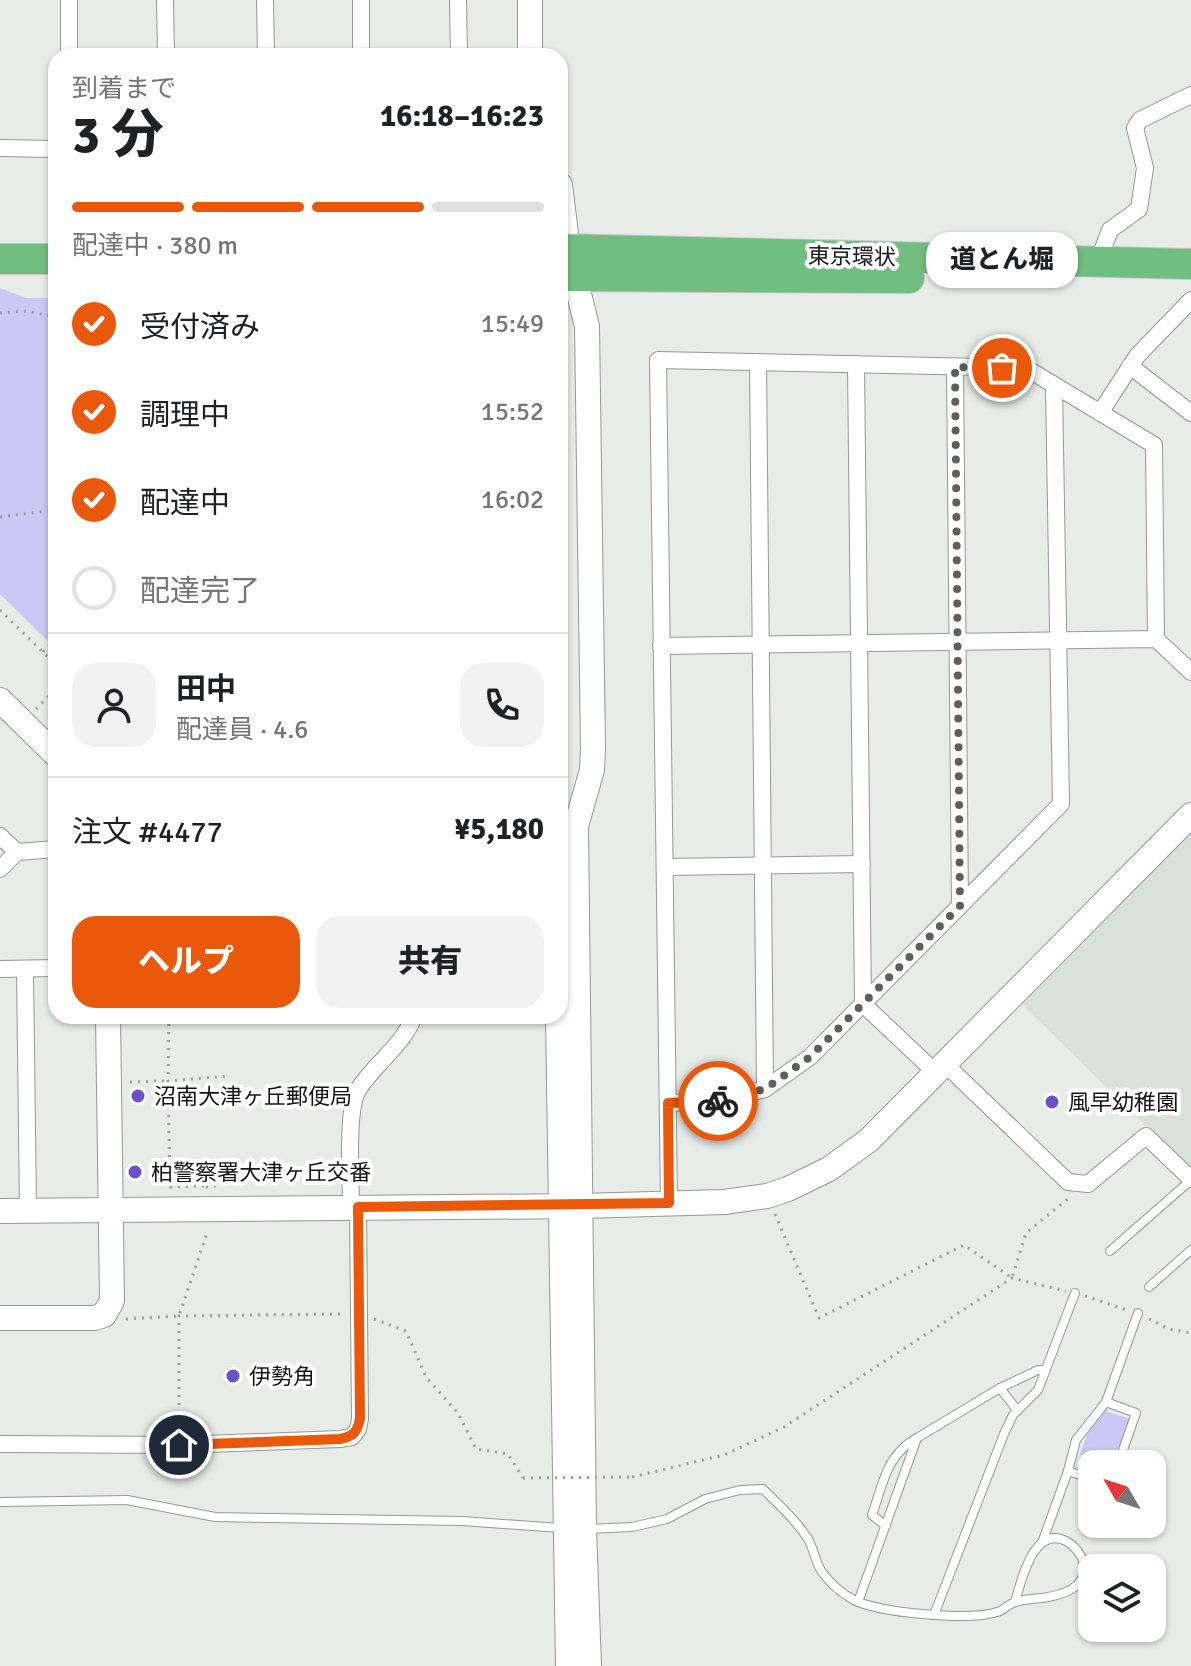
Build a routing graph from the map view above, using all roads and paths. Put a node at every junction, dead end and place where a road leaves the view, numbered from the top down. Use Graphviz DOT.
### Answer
graph roads {
  1 [pos="69,0"];
  2 [pos="165,0"];
  3 [pos="265,0"];
  4 [pos="361,0"];
  5 [pos="458,0"];
  6 [pos="530,0"];
  7 [pos="69,48"];
  8 [pos="166,48"];
  9 [pos="266,48"];
  10 [pos="361,48"];
  11 [pos="459,48"];
  12 [pos="530,48"];
  13 [pos="1191,95"];
  14 [pos="0,148"];
  15 [pos="48,149"];
  16 [pos="0,242"];
  17 [pos="48,242"];
  18 [pos="0,259"];
  19 [pos="48,259"];
  20 [pos="1098,262"];
  21 [pos="568,263"];
  22 [pos="568,263"];
  23 [pos="1191,264"];
  24 [pos="568,272"];
  25 [pos="1191,280"];
  26 [pos="1191,300"];
  27 [pos="0,313"];
  28 [pos="48,315"];
  29 [pos="758,363"];
  30 [pos="856,364"];
  31 [pos="1130,366"];
  32 [pos="955,367"];
  33 [pos="1054,386"];
  34 [pos="1100,413"];
  35 [pos="1191,413"];
  36 [pos="48,511"];
  37 [pos="0,517"];
  38 [pos="0,610"];
  39 [pos="1156,639"];
  40 [pos="1056,641"];
  41 [pos="956,643"];
  42 [pos="760,644"];
  43 [pos="859,644"];
  44 [pos="661,646"];
  45 [pos="48,647"];
  46 [pos="43,652"];
  47 [pos="48,657"];
  48 [pos="1190,668"];
  49 [pos="48,697"];
  50 [pos="0,700"];
  51 [pos="23,723"];
  52 [pos="48,747"];
  53 [pos="1191,815"];
  54 [pos="0,836"];
  55 [pos="48,850"];
  56 [pos="17,852"];
  57 [pos="862,864"];
  58 [pos="763,865"];
  59 [pos="665,867"];
  60 [pos="0,869"];
  61 [pos="960,906"];
  62 [pos="48,968"];
  63 [pos="0,969"];
  64 [pos="25,969"];
  65 [pos="863,1004"];
  66 [pos="108,1024"];
  67 [pos="169,1024"];
  68 [pos="410,1024"];
  69 [pos="559,1024"];
  70 [pos="940,1069"];
  71 [pos="228,1076"];
  72 [pos="168,1081"];
  73 [pos="108,1083"];
  74 [pos="765,1089"];
  75 [pos="668,1103"];
  76 [pos="1191,1179"];
  77 [pos="221,1185"];
  78 [pos="206,1186"];
  79 [pos="207,1193"];
  80 [pos="1074,1194"];
  81 [pos="767,1196"];
  82 [pos="669,1203"];
  83 [pos="570,1206"];
  84 [pos="354,1207"];
  85 [pos="110,1210"];
  86 [pos="0,1211"];
  87 [pos="28,1211"];
  88 [pos="208,1230"];
  89 [pos="1191,1250"];
  90 [pos="1110,1251"];
  91 [pos="1012,1278"];
  92 [pos="1149,1287"];
  93 [pos="1075,1293"];
  94 [pos="1138,1313"];
  95 [pos="359,1314"];
  96 [pos="104,1315"];
  97 [pos="179,1316"];
  98 [pos="0,1318"];
  99 [pos="1191,1333"];
  100 [pos="1046,1370"];
  101 [pos="1000,1388"];
  102 [pos="1106,1402"];
  103 [pos="1017,1410"];
  104 [pos="917,1438"];
  105 [pos="0,1444"];
  106 [pos="179,1445"];
  107 [pos="1123,1450"];
  108 [pos="1068,1471"];
  109 [pos="1078,1474"];
  110 [pos="0,1502"];
  111 [pos="886,1526"];
  112 [pos="575,1529"];
  113 [pos="1042,1543"];
  114 [pos="858,1602"];
  115 [pos="1015,1602"];
  116 [pos="934,1615"];
  117 [pos="568,1666"];
  118 [pos="589,1666"];
  1 -- 7 [label="street"];
  2 -- 8 [label="street"];
  3 -- 9 [label="street"];
  4 -- 10 [label="street"];
  5 -- 11 [label="street"];
  6 -- 12 [label="street"];
  13 -- 20 [label="street"];
  14 -- 15 [label="street"];
  16 -- 17 [label="highway"];
  18 -- 19 [label="highway"];
  20 -- 21 [label="highway, 東京環状"];
  20 -- 23 [label="highway, 東京環状"];
  22 -- 25 [label="highway, 東京環状"];
  24 -- 83 [label="street"];
  26 -- 31 [label="street"];
  27 -- 28 [label="path"];
  29 -- 30 [label="street"];
  29 -- 42 [label="street"];
  29 -- 44 [label="street"];
  30 -- 32 [label="street"];
  30 -- 43 [label="street"];
  31 -- 34 [label="street"];
  31 -- 35 [label="street"];
  32 -- 33 [label="street"];
  32 -- 41 [label="street"];
  33 -- 34 [label="street"];
  33 -- 40 [label="street"];
  34 -- 39 [label="street"];
  36 -- 37 [label="path"];
  38 -- 46 [label="path"];
  39 -- 40 [label="street"];
  39 -- 48 [label="street"];
  40 -- 41 [label="street"];
  40 -- 61 [label="street"];
  41 -- 43 [label="street"];
  41 -- 61 [label="street"];
  42 -- 43 [label="street"];
  42 -- 44 [label="street"];
  42 -- 58 [label="street"];
  43 -- 57 [label="street"];
  44 -- 59 [label="street"];
  45 -- 46 [label="path"];
  46 -- 47 [label="path"];
  49 -- 51 [label="path"];
  50 -- 51 [label="street"];
  51 -- 52 [label="street"];
  53 -- 70 [label="street"];
  54 -- 56 [label="street"];
  55 -- 56 [label="street"];
  56 -- 60 [label="street"];
  57 -- 58 [label="street"];
  57 -- 65 [label="street"];
  58 -- 59 [label="street"];
  58 -- 74 [label="street"];
  59 -- 75 [label="street"];
  61 -- 65 [label="street"];
  62 -- 64 [label="street"];
  63 -- 64 [label="street"];
  64 -- 87 [label="street"];
  65 -- 70 [label="street"];
  65 -- 74 [label="street"];
  66 -- 73 [label="street"];
  67 -- 72 [label="path"];
  68 -- 84 [label="street"];
  69 -- 83 [label="street"];
  70 -- 76 [label="street"];
  70 -- 81 [label="street"];
  71 -- 72 [label="path"];
  72 -- 73 [label="path"];
  72 -- 78 [label="path"];
  73 -- 85 [label="street"];
  74 -- 75 [label="street"];
  75 -- 82 [label="street"];
  76 -- 90 [label="lane"];
  77 -- 78 [label="path"];
  78 -- 79 [label="path"];
  80 -- 91 [label="path"];
  81 -- 82 [label="street"];
  81 -- 91 [label="path"];
  82 -- 83 [label="street"];
  83 -- 84 [label="street"];
  83 -- 112 [label="street"];
  84 -- 85 [label="street"];
  84 -- 95 [label="street"];
  85 -- 87 [label="street"];
  85 -- 96 [label="street"];
  86 -- 87 [label="street"];
  88 -- 97 [label="path"];
  89 -- 92 [label="lane"];
  91 -- 93 [label="path"];
  91 -- 95 [label="path, bridge"];
  93 -- 94 [label="path"];
  93 -- 100 [label="lane"];
  94 -- 99 [label="path"];
  94 -- 102 [label="lane"];
  95 -- 97 [label="path"];
  95 -- 106 [label="street"];
  96 -- 97 [label="path"];
  96 -- 98 [label="street"];
  97 -- 106 [label="path"];
  100 -- 101 [label="lane"];
  100 -- 103 [label="lane"];
  101 -- 103 [label="lane"];
  101 -- 104 [label="lane"];
  102 -- 107 [label="lane"];
  102 -- 108 [label="lane"];
  103 -- 116 [label="lane"];
  104 -- 111 [label="lane"];
  104 -- 111 [label="lane"];
  105 -- 106 [label="street"];
  108 -- 109 [label="lane"];
  108 -- 113 [label="lane"];
  110 -- 112 [label="lane"];
  111 -- 114 [label="lane"];
  112 -- 114 [label="lane"];
  112 -- 117 [label="street"];
  112 -- 118 [label="street"];
  113 -- 115 [label="lane"];
  113 -- 115 [label="lane"];
  114 -- 116 [label="lane"];
  115 -- 116 [label="lane"];
}
